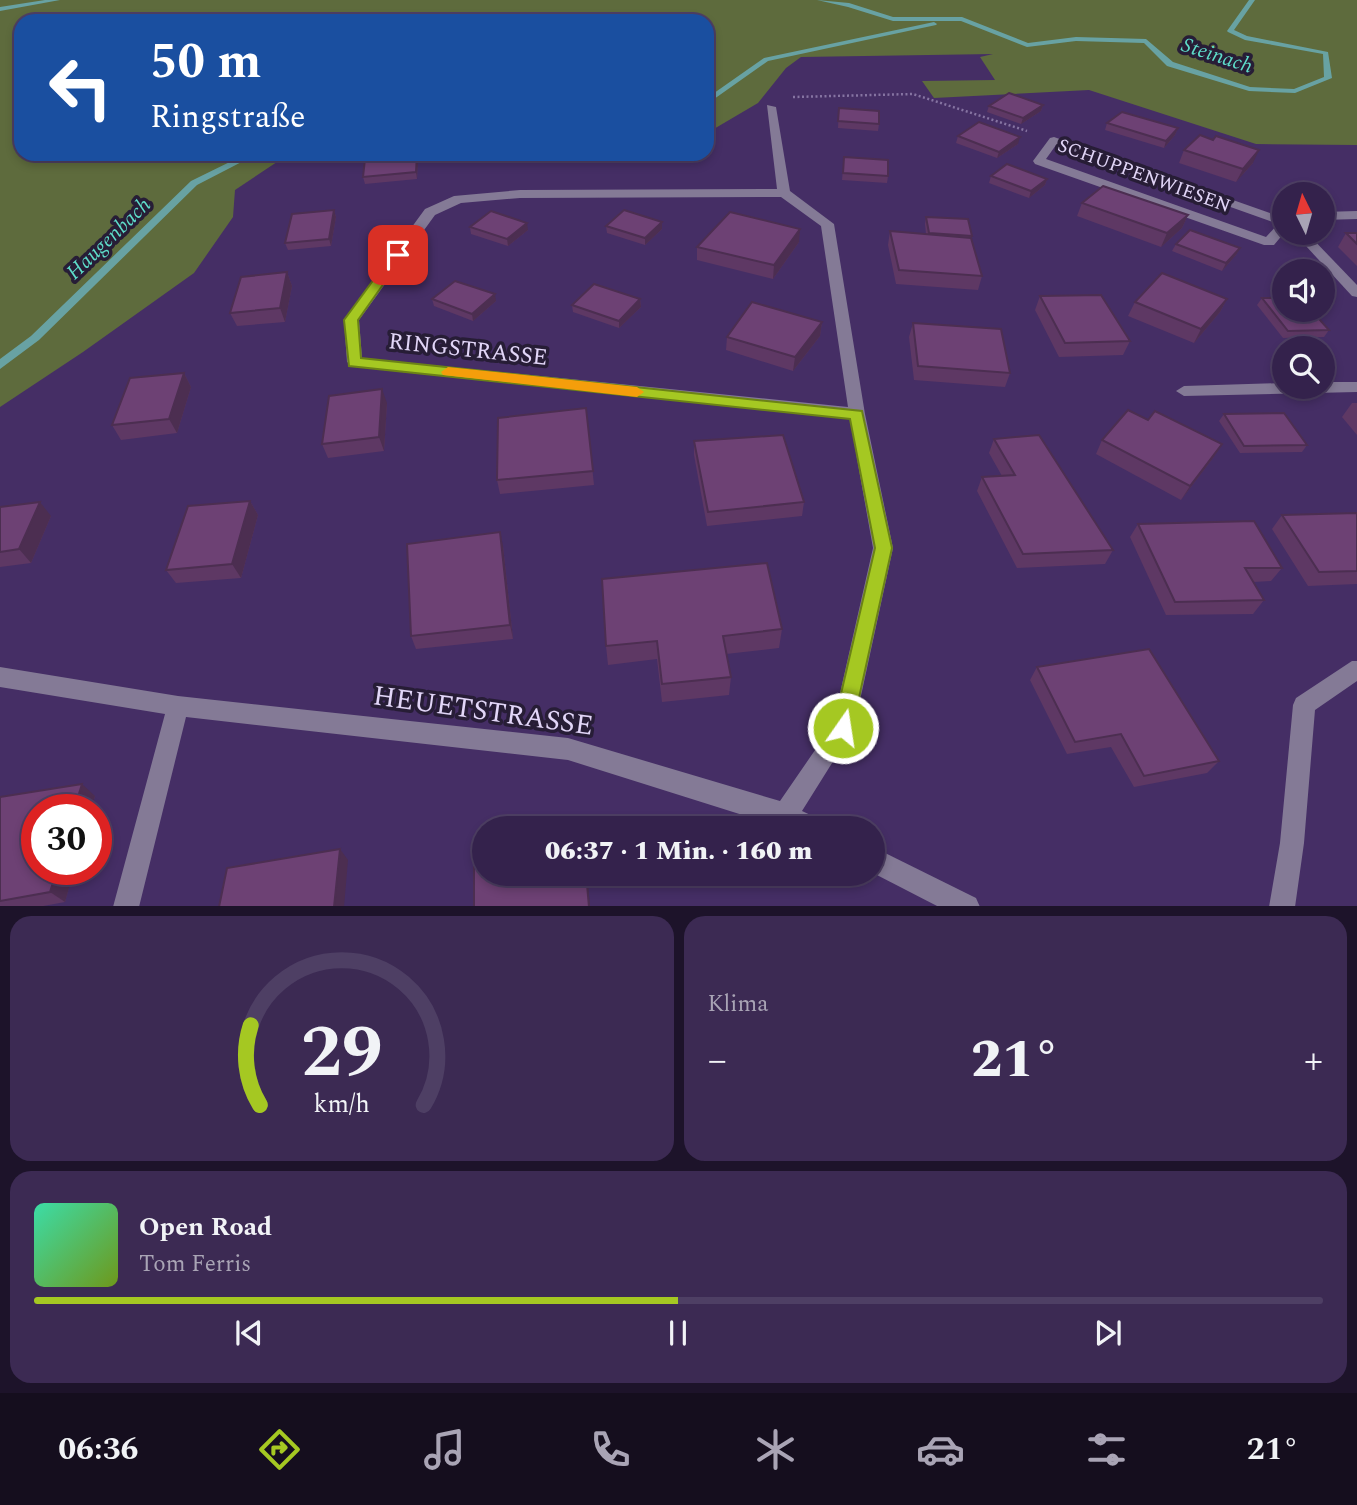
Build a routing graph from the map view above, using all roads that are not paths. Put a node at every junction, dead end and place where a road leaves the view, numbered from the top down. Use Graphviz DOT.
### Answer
graph roads {
  1 [pos="771,107"];
  2 [pos="784,193"];
  3 [pos="1357,215"];
  4 [pos="1335,216"];
  5 [pos="1284,223"];
  6 [pos="1311,245"];
  7 [pos="1357,293"];
  8 [pos="1357,387"];
  9 [pos="1184,391"];
  10 [pos="857,414"];
  11 [pos="1357,671"];
  12 [pos="0,677"];
  13 [pos="178,706"];
  14 [pos="785,815"];
  15 [pos="885,865"];
  16 [pos="126,906"];
  17 [pos="967,906"];
  18 [pos="1282,906"];
  1 -- 2 [label="street"];
  2 -- 10 [label="street"];
  2 -- 10 [label="street, RINGSTRASSE"];
  3 -- 4 [label="street"];
  5 -- 5 [label="street, SCHUPPENWIESEN"];
  6 -- 7 [label="street"];
  8 -- 9 [label="street"];
  10 -- 14 [label="street"];
  11 -- 18 [label="street"];
  12 -- 13 [label="street, HEUETSTRASSE"];
  13 -- 14 [label="street, HEUETSTRASSE"];
  13 -- 16 [label="street"];
  15 -- 17 [label="street"];
}
